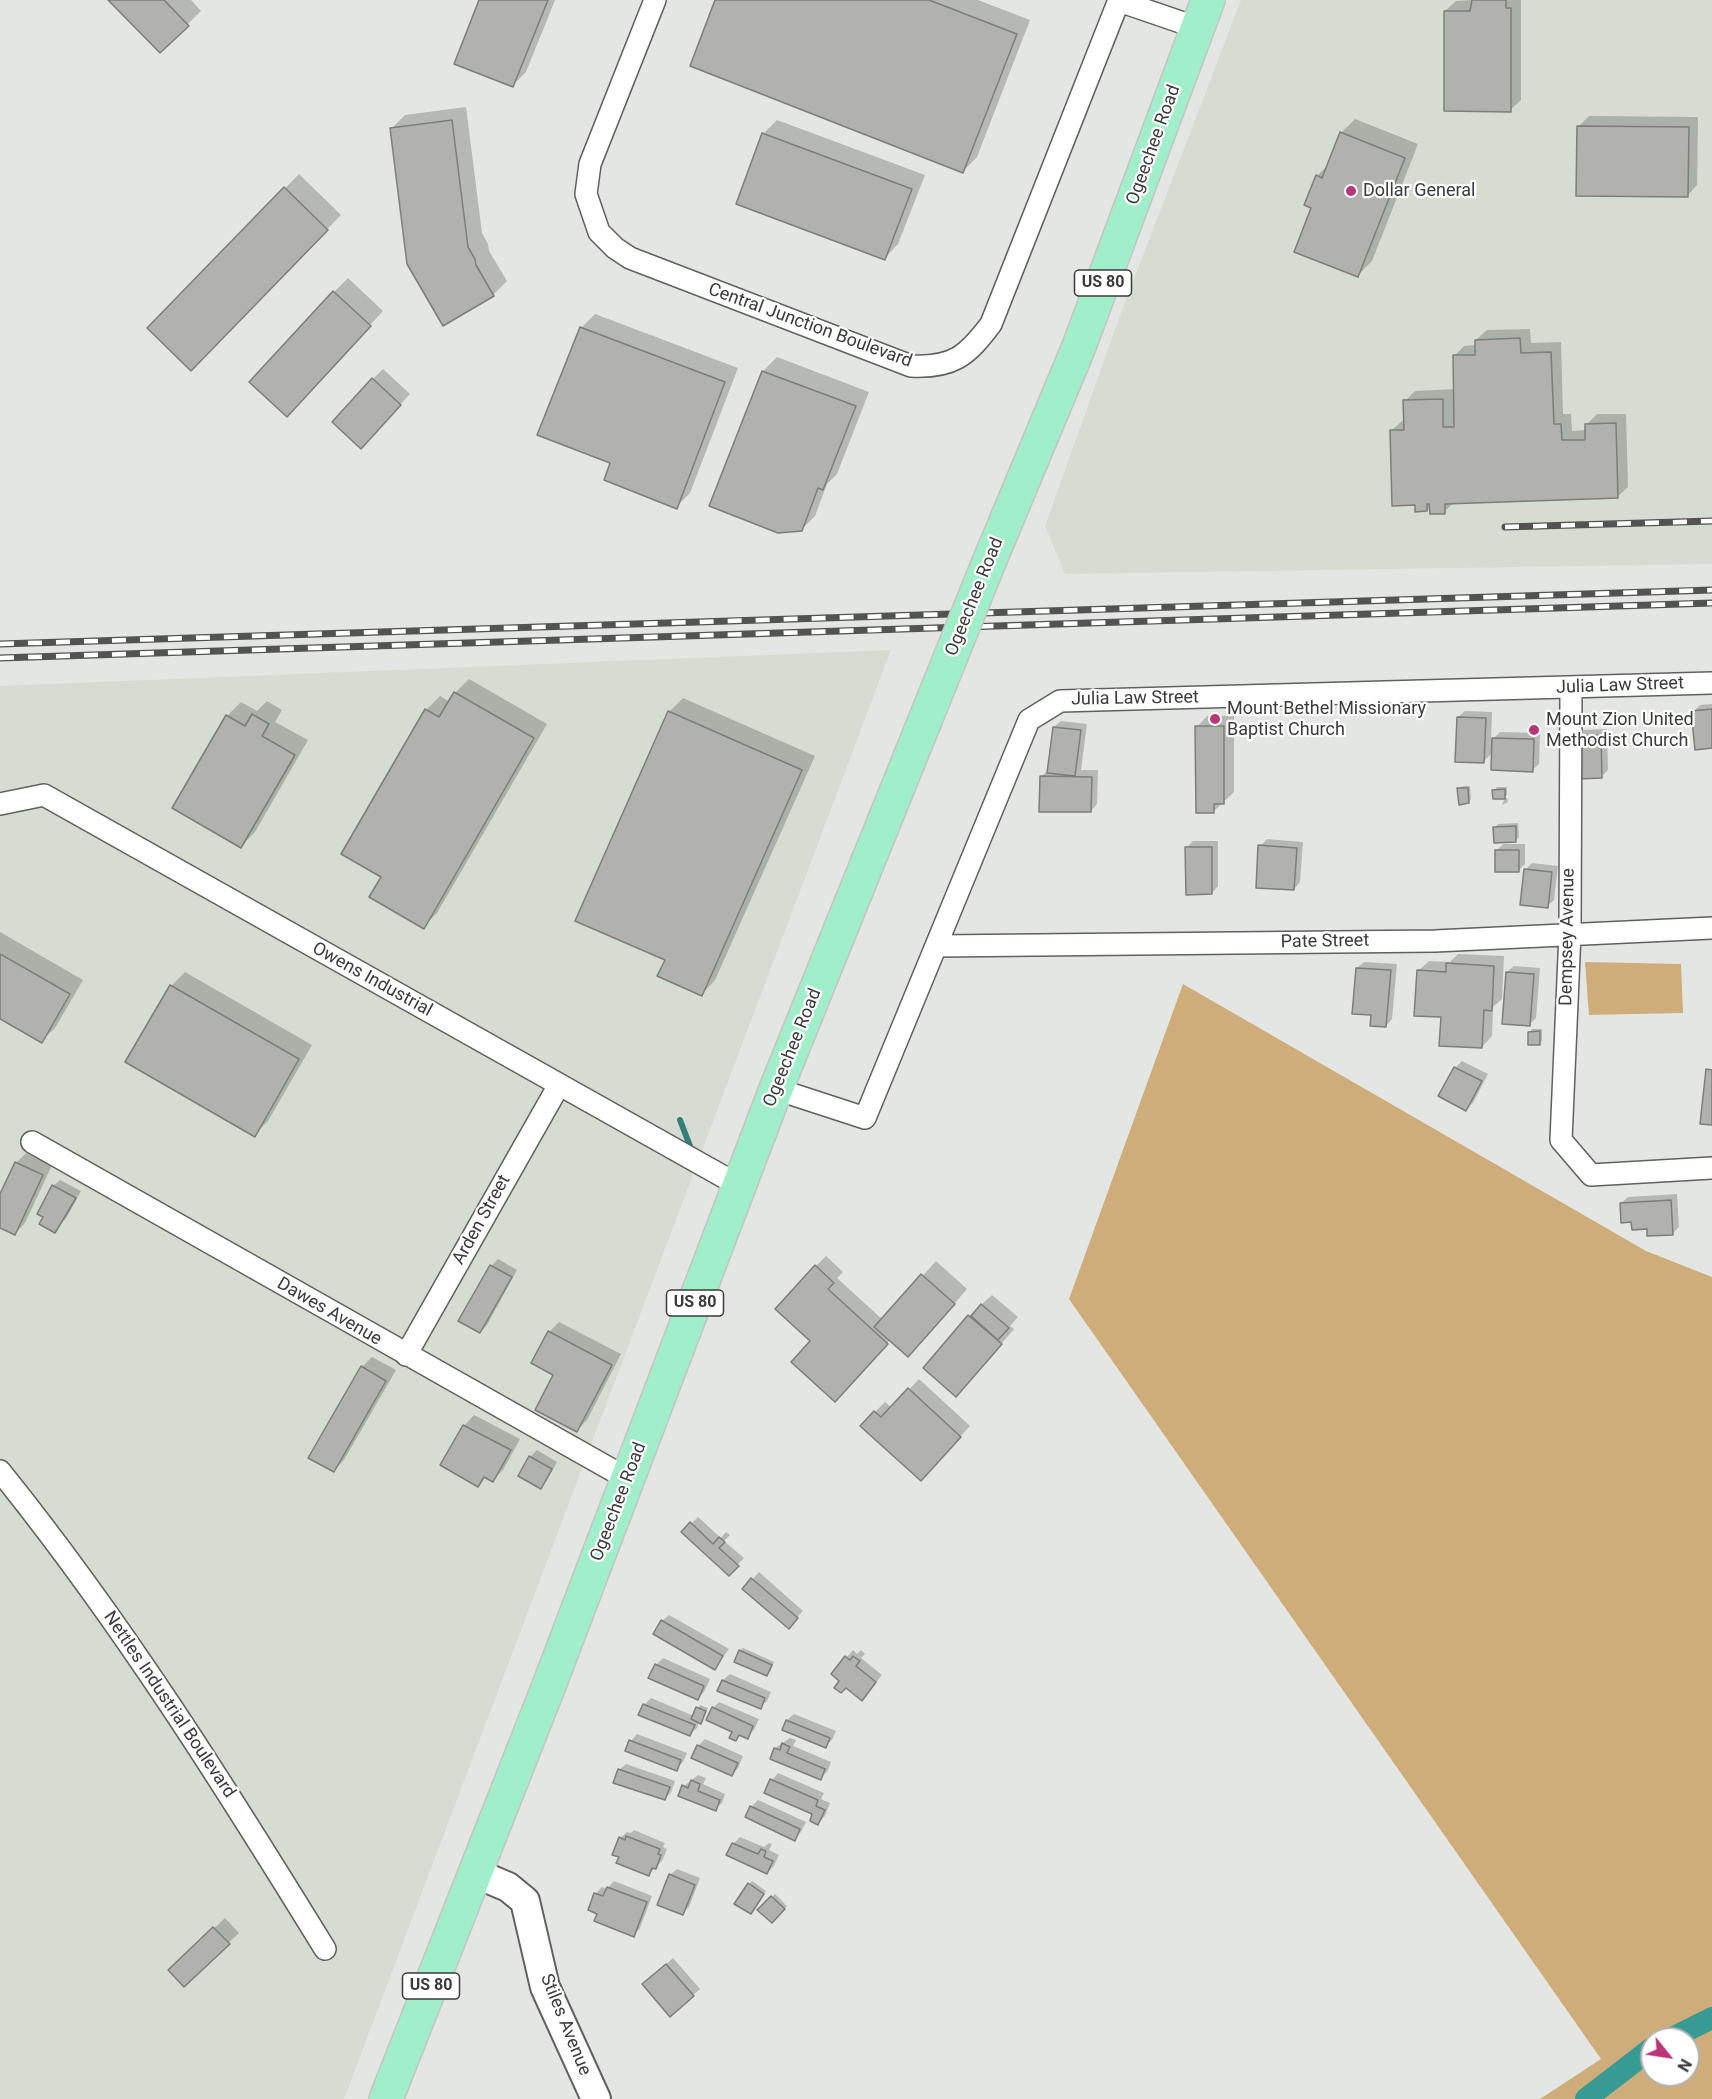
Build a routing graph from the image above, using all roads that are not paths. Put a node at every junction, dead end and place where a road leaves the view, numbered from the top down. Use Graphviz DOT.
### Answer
graph roads {
  1 [pos="655,0"];
  2 [pos="1119,0"];
  3 [pos="1203,14"];
  4 [pos="1712,683"];
  5 [pos="1571,688"];
  6 [pos="0,804"];
  7 [pos="1712,928"];
  8 [pos="1570,933"];
  9 [pos="937,946"];
  10 [pos="559,1085"];
  11 [pos="776,1089"];
  12 [pos="32,1142"];
  13 [pos="1712,1168"];
  14 [pos="740,1186"];
  15 [pos="406,1355"];
  16 [pos="0,1471"];
  17 [pos="628,1479"];
  18 [pos="475,1873"];
  19 [pos="325,1949"];
  20 [pos="386,2099"];
  21 [pos="596,2099"];
  1 -- 2 [label="street, Central Junction Boulevard"];
  2 -- 3 [label="street, Central Junction Boulevard"];
  3 -- 11 [label="main road, Ogeechee Road / US 80, bridge"];
  4 -- 5 [label="street, Julia Law Street"];
  5 -- 8 [label="street, Dempsey Avenue"];
  5 -- 9 [label="street, Julia Law Street"];
  6 -- 10 [label="street, Owens Industrial"];
  7 -- 8 [label="street, Pate Street"];
  8 -- 9 [label="street, Pate Street"];
  8 -- 13 [label="street, Dempsey Avenue"];
  9 -- 11 [label="street, Julia Law Street"];
  10 -- 14 [label="street, Owens Industrial"];
  10 -- 15 [label="street, Arden Street"];
  11 -- 14 [label="main road, Ogeechee Road / US 80"];
  12 -- 15 [label="street, Dawes Avenue"];
  14 -- 17 [label="main road, Ogeechee Road / US 80"];
  15 -- 17 [label="street, Dawes Avenue"];
  16 -- 19 [label="street, Nettles Industrial Boulevard"];
  17 -- 18 [label="main road, Ogeechee Road / US 80"];
  18 -- 20 [label="main road, Ogeechee Road / US 80"];
  18 -- 21 [label="street, Stiles Avenue"];
}
